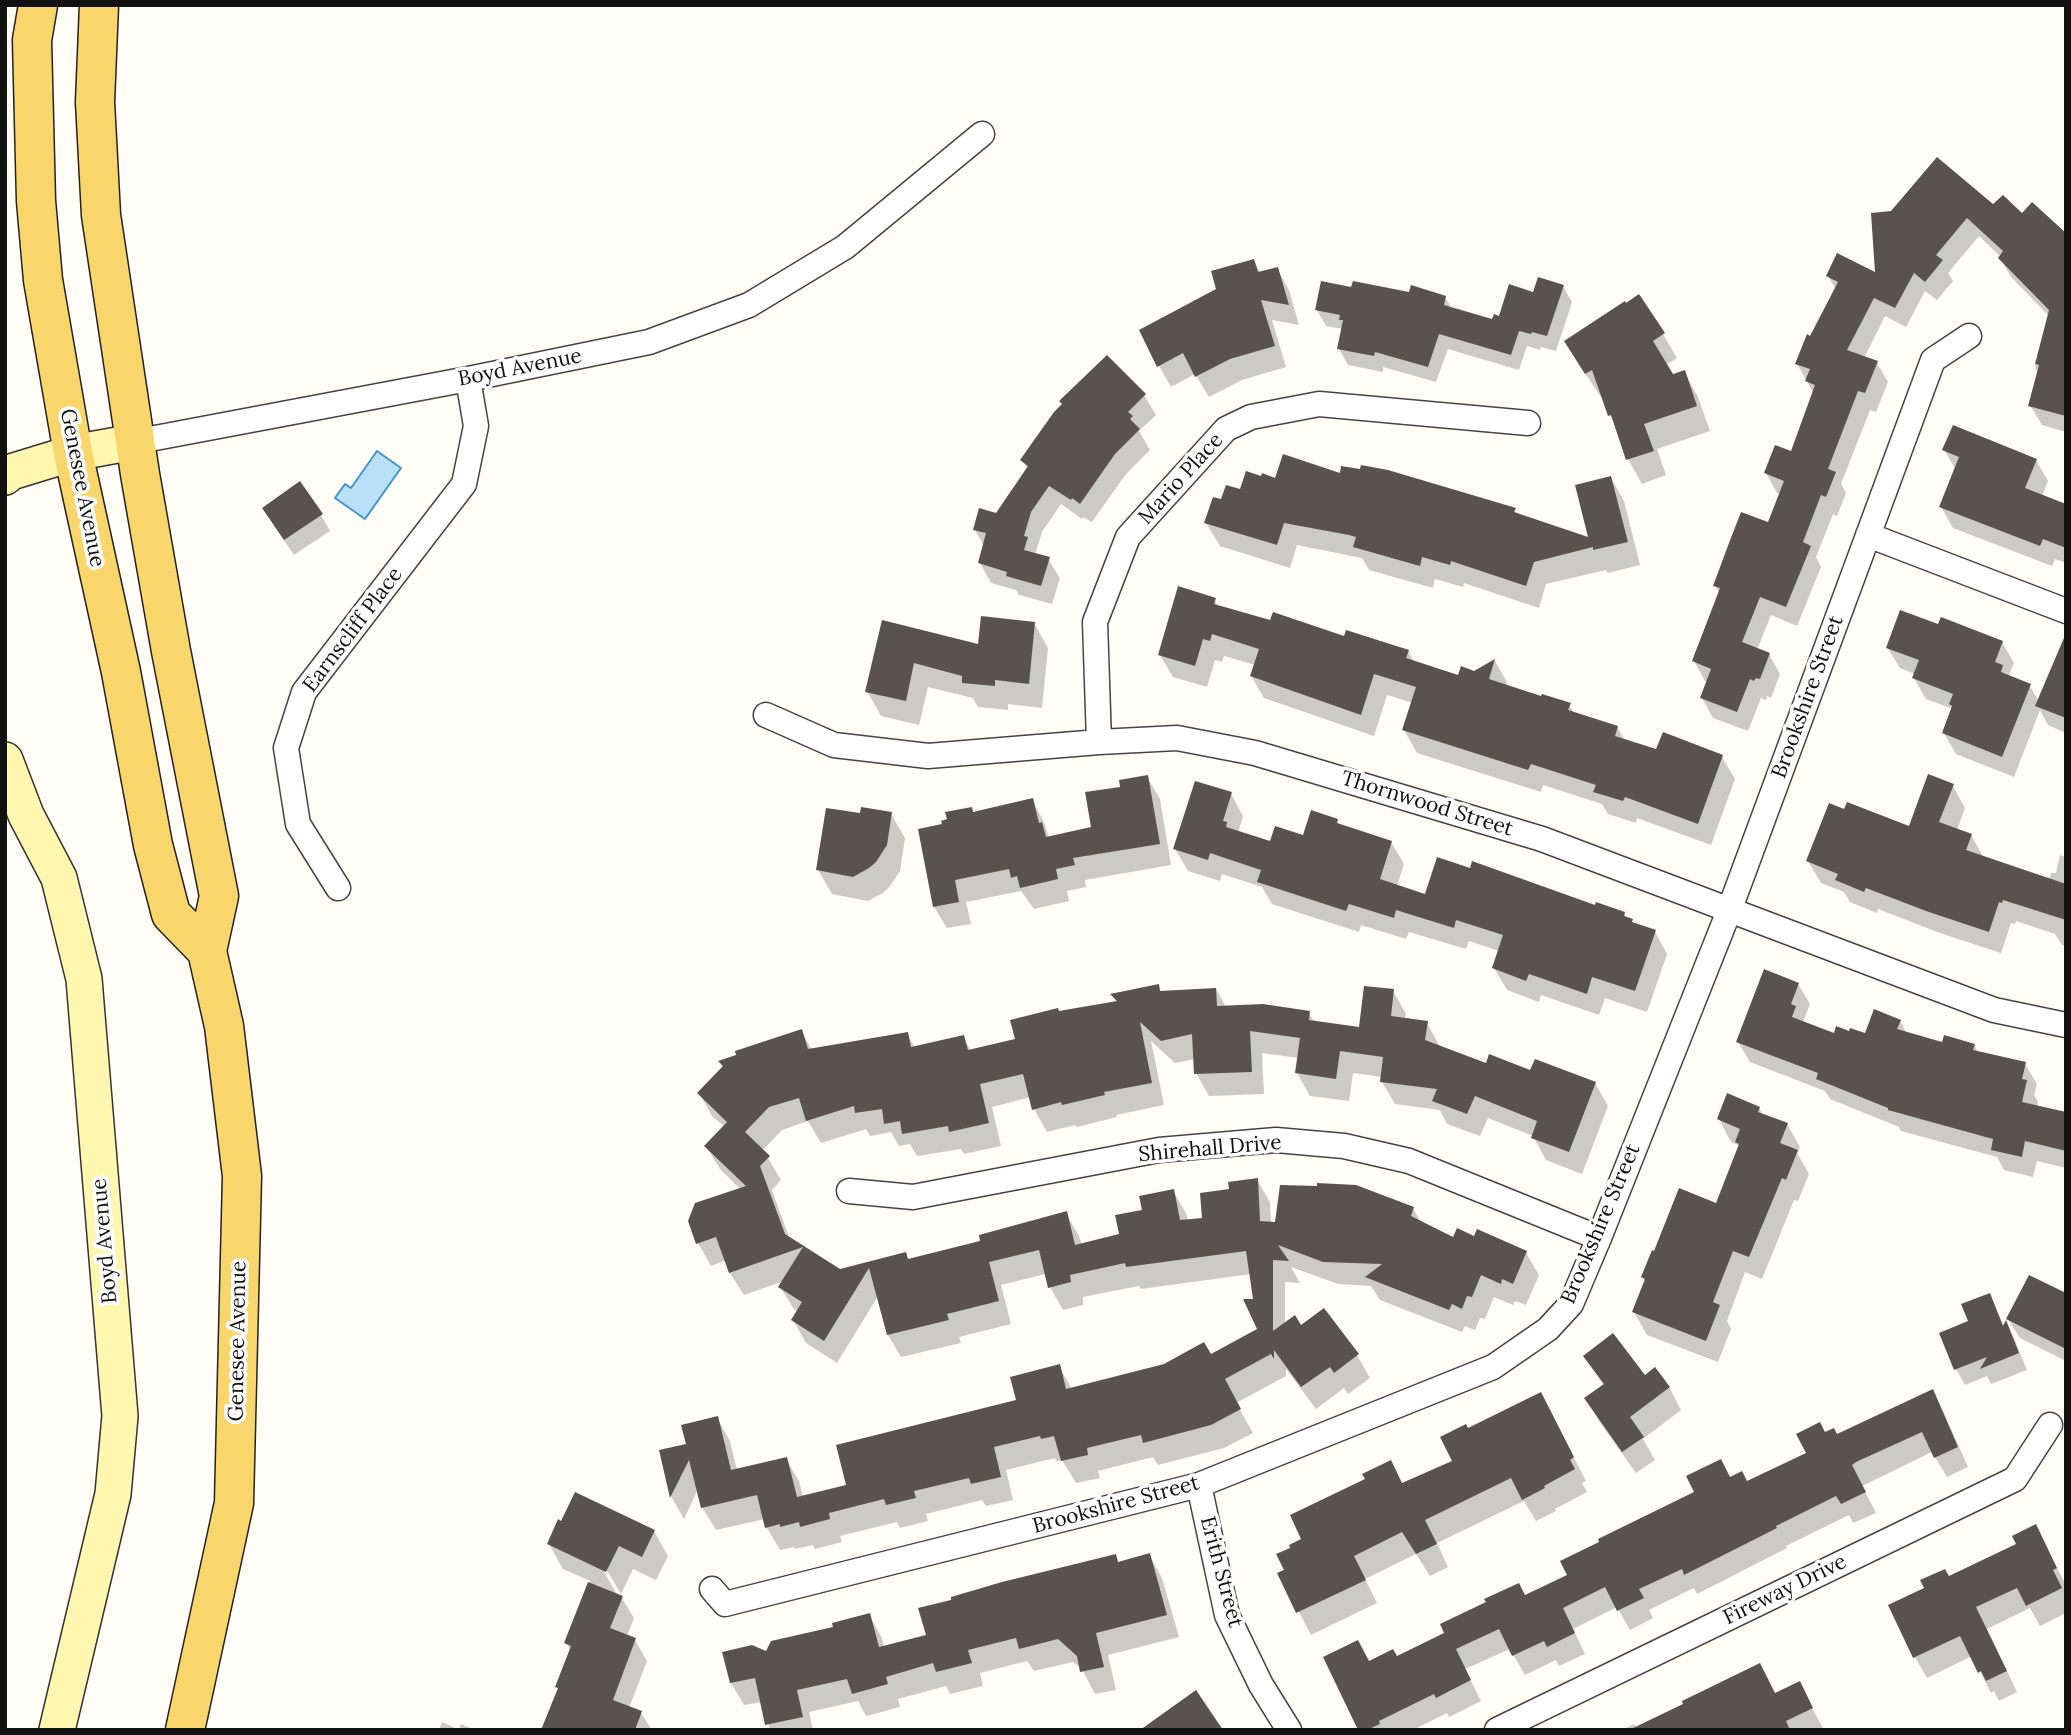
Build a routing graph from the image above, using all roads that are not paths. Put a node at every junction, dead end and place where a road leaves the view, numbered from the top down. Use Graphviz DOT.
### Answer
graph roads {
  1 [pos="38,5"];
  2 [pos="99,5"];
  3 [pos="982,134"];
  4 [pos="1969,336"];
  5 [pos="468,379"];
  6 [pos="1528,424"];
  7 [pos="134,442"];
  8 [pos="74,453"];
  9 [pos="5,477"];
  10 [pos="1868,535"];
  11 [pos="2066,611"];
  12 [pos="766,715"];
  13 [pos="1099,742"];
  14 [pos="5,760"];
  15 [pos="338,888"];
  16 [pos="1729,911"];
  17 [pos="206,951"];
  18 [pos="2066,1025"];
  19 [pos="849,1191"];
  20 [pos="1599,1238"];
  21 [pos="2050,1425"];
  22 [pos="1199,1485"];
  23 [pos="712,1589"];
  24 [pos="57,1730"];
  25 [pos="186,1730"];
  26 [pos="1289,1730"];
  27 [pos="1497,1730"];
  1 -- 8 [label="main road, Genesee Avenue"];
  2 -- 7 [label="main road, Genesee Avenue"];
  3 -- 5 [label="street, Boyd Avenue"];
  4 -- 10 [label="street, Brookshire Street"];
  5 -- 7 [label="street, Boyd Avenue"];
  5 -- 15 [label="street, Earnscliff Place"];
  6 -- 13 [label="street, Mario Place"];
  7 -- 8 [label="street, Boyd Avenue"];
  7 -- 17 [label="main road, Genesee Avenue"];
  8 -- 9 [label="street, Boyd Avenue"];
  8 -- 17 [label="main road, Genesee Avenue"];
  10 -- 11 [label="street"];
  10 -- 16 [label="street, Brookshire Street"];
  12 -- 13 [label="street, Thornwood Street"];
  13 -- 16 [label="street, Thornwood Street"];
  14 -- 24 [label="street, Boyd Avenue"];
  16 -- 18 [label="street, Thornwood Street"];
  16 -- 20 [label="street, Brookshire Street"];
  17 -- 25 [label="main road, Genesee Avenue"];
  19 -- 20 [label="street, Shirehall Drive"];
  20 -- 22 [label="street, Brookshire Street"];
  21 -- 27 [label="street, Fireway Drive"];
  22 -- 23 [label="street, Brookshire Street"];
  22 -- 26 [label="street, Erith Street"];
}
